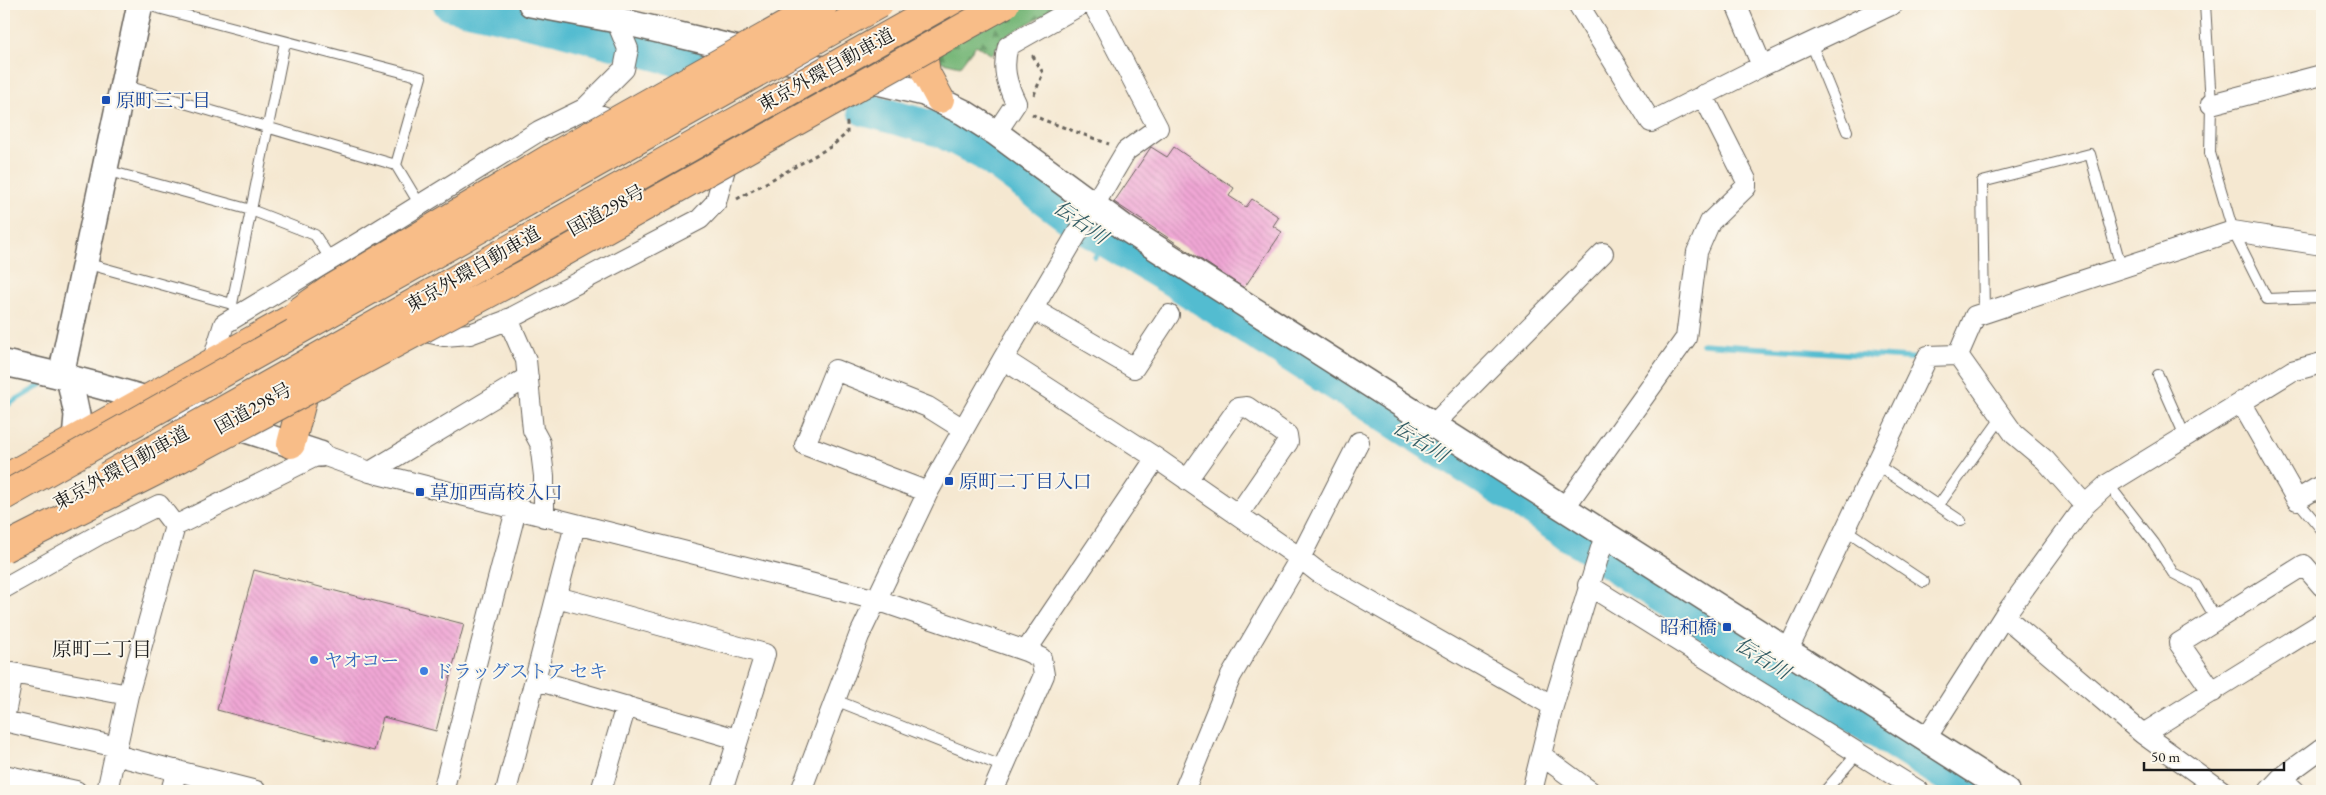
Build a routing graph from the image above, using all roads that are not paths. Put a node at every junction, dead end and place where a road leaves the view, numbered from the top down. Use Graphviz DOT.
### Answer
graph roads {
  1 [pos="142,4"];
  2 [pos="531,4"];
  3 [pos="849,4"];
  4 [pos="879,4"];
  5 [pos="944,4"];
  6 [pos="974,4"];
  7 [pos="1005,4"];
  8 [pos="1082,4"];
  9 [pos="1093,4"];
  10 [pos="1578,4"];
  11 [pos="1736,4"];
  12 [pos="1893,4"];
  13 [pos="2205,4"];
  14 [pos="820,9"];
  15 [pos="616,20"];
  16 [pos="920,34"];
  17 [pos="285,42"];
  18 [pos="1811,43"];
  19 [pos="759,54"];
  20 [pos="1762,66"];
  21 [pos="847,75"];
  22 [pos="2322,75"];
  23 [pos="123,85"];
  24 [pos="1702,95"];
  25 [pos="940,100"];
  26 [pos="2210,104"];
  27 [pos="584,109"];
  28 [pos="268,127"];
  29 [pos="631,127"];
  30 [pos="1847,131"];
  31 [pos="996,133"];
  32 [pos="732,140"];
  33 [pos="396,165"];
  34 [pos="105,170"];
  35 [pos="420,205"];
  36 [pos="251,210"];
  37 [pos="1091,212"];
  38 [pos="2233,231"];
  39 [pos="2322,245"];
  40 [pos="1603,253"];
  41 [pos="330,260"];
  42 [pos="85,263"];
  43 [pos="2121,267"];
  44 [pos="2322,297"];
  45 [pos="1033,309"];
  46 [pos="235,310"];
  47 [pos="1984,313"];
  48 [pos="1169,315"];
  49 [pos="508,319"];
  50 [pos="400,326"];
  51 [pos="1958,355"];
  52 [pos="1003,359"];
  53 [pos="212,362"];
  54 [pos="4,363"];
  55 [pos="2322,363"];
  56 [pos="2158,375"];
  57 [pos="65,376"];
  58 [pos="528,377"];
  59 [pos="302,381"];
  60 [pos="2241,402"];
  61 [pos="145,409"];
  62 [pos="2002,417"];
  63 [pos="224,424"];
  64 [pos="1433,425"];
  65 [pos="963,428"];
  66 [pos="2185,436"];
  67 [pos="75,439"];
  68 [pos="1359,442"];
  69 [pos="291,444"];
  70 [pos="320,454"];
  71 [pos="1156,458"];
  72 [pos="1877,466"];
  73 [pos="370,472"];
  74 [pos="4,479"];
  75 [pos="1187,480"];
  76 [pos="2108,484"];
  77 [pos="2322,485"];
  78 [pos="115,487"];
  79 [pos="928,492"];
  80 [pos="4,496"];
  81 [pos="2297,500"];
  82 [pos="2085,505"];
  83 [pos="1938,506"];
  84 [pos="1564,508"];
  85 [pos="516,510"];
  86 [pos="1238,515"];
  87 [pos="544,517"];
  88 [pos="1961,521"];
  89 [pos="575,525"];
  90 [pos="175,526"];
  91 [pos="1846,530"];
  92 [pos="2322,530"];
  93 [pos="100,534"];
  94 [pos="4,535"];
  95 [pos="1604,539"];
  96 [pos="4,549"];
  97 [pos="1300,558"];
  98 [pos="1590,580"];
  99 [pos="1924,582"];
  100 [pos="2322,586"];
  101 [pos="4,588"];
  102 [pos="557,597"];
  103 [pos="877,600"];
  104 [pos="2004,616"];
  105 [pos="2216,619"];
  106 [pos="2322,623"];
  107 [pos="1026,651"];
  108 [pos="1787,652"];
  109 [pos="536,680"];
  110 [pos="2213,692"];
  111 [pos="128,695"];
  112 [pos="835,700"];
  113 [pos="626,706"];
  114 [pos="1553,706"];
  115 [pos="4,720"];
  116 [pos="2143,734"];
  117 [pos="737,739"];
  118 [pos="1925,740"];
  119 [pos="2322,748"];
  120 [pos="116,751"];
  121 [pos="1858,753"];
  122 [pos="1541,756"];
  123 [pos="1004,766"];
  124 [pos="177,770"];
  125 [pos="4,775"];
  126 [pos="2282,787"];
  127 [pos="76,791"];
  128 [pos="107,791"];
  129 [pos="171,791"];
  130 [pos="256,791"];
  131 [pos="443,791"];
  132 [pos="506,791"];
  133 [pos="601,791"];
  134 [pos="722,791"];
  135 [pos="801,791"];
  136 [pos="993,791"];
  137 [pos="1184,791"];
  138 [pos="1532,791"];
  139 [pos="1590,791"];
  140 [pos="1825,791"];
  141 [pos="1917,791"];
  142 [pos="2006,791"];
  143 [pos="2222,791"];
  1 -- 17 [label="lane"];
  1 -- 23 [label="street"];
  2 -- 15 [label="street"];
  3 -- 14 [label="highway"];
  4 -- 61 [label="highway, 東京外環自動車道, bridge"];
  5 -- 94 [label="highway, 東京外環自動車道, bridge"];
  6 -- 16 [label="highway, 国道298号"];
  7 -- 96 [label="highway, bridge"];
  8 -- 31 [label="street"];
  9 -- 37 [label="street"];
  10 -- 24 [label="street"];
  11 -- 20 [label="street"];
  12 -- 18 [label="street"];
  13 -- 26 [label="lane"];
  14 -- 19 [label="highway"];
  14 -- 61 [label="highway, bridge"];
  15 -- 19 [label="street"];
  15 -- 27 [label="street"];
  16 -- 21 [label="highway, 国道298号"];
  16 -- 25 [label="highway"];
  17 -- 28 [label="lane"];
  17 -- 33 [label="lane"];
  18 -- 20 [label="street"];
  18 -- 30 [label="lane"];
  19 -- 21 [label="street"];
  19 -- 29 [label="highway"];
  20 -- 24 [label="street"];
  21 -- 25 [label="street"];
  21 -- 32 [label="highway, 国道298号"];
  22 -- 26 [label="street"];
  23 -- 28 [label="lane"];
  23 -- 34 [label="street"];
  24 -- 84 [label="street"];
  25 -- 31 [label="street"];
  26 -- 38 [label="lane"];
  27 -- 29 [label="street"];
  27 -- 35 [label="street"];
  28 -- 33 [label="lane"];
  28 -- 36 [label="lane"];
  29 -- 53 [label="highway"];
  31 -- 37 [label="street"];
  32 -- 49 [label="street"];
  32 -- 50 [label="highway, 国道298号"];
  33 -- 35 [label="lane"];
  34 -- 36 [label="lane"];
  34 -- 42 [label="street"];
  35 -- 41 [label="street"];
  36 -- 41 [label="lane"];
  36 -- 46 [label="lane"];
  37 -- 45 [label="street"];
  37 -- 64 [label="street"];
  38 -- 39 [label="street"];
  38 -- 43 [label="street"];
  38 -- 44 [label="lane"];
  40 -- 64 [label="street"];
  41 -- 46 [label="street"];
  42 -- 46 [label="lane"];
  42 -- 57 [label="street"];
  43 -- 47 [label="street"];
  43 -- 47 [label="lane"];
  45 -- 48 [label="street"];
  45 -- 52 [label="street"];
  46 -- 53 [label="street"];
  47 -- 51 [label="street"];
  49 -- 50 [label="street"];
  49 -- 58 [label="street"];
  50 -- 59 [label="highway, 国道298号"];
  51 -- 62 [label="street"];
  51 -- 72 [label="street"];
  52 -- 65 [label="street"];
  52 -- 71 [label="street"];
  53 -- 61 [label="highway"];
  54 -- 57 [label="street"];
  55 -- 60 [label="street"];
  56 -- 66 [label="lane"];
  57 -- 61 [label="street"];
  57 -- 67 [label="street"];
  58 -- 73 [label="street"];
  58 -- 87 [label="street"];
  59 -- 63 [label="highway, 国道298号"];
  59 -- 69 [label="highway"];
  60 -- 66 [label="street"];
  60 -- 81 [label="street"];
  61 -- 63 [label="street"];
  61 -- 67 [label="highway"];
  61 -- 80 [label="highway, 東京外環自動車道, bridge"];
  62 -- 82 [label="street"];
  62 -- 83 [label="lane"];
  63 -- 69 [label="street"];
  63 -- 78 [label="highway, 国道298号"];
  64 -- 84 [label="street"];
  65 -- 79 [label="street"];
  65 -- 79 [label="street"];
  66 -- 76 [label="street"];
  67 -- 74 [label="highway"];
  68 -- 97 [label="street"];
  69 -- 70 [label="street"];
  70 -- 73 [label="street"];
  70 -- 90 [label="street"];
  71 -- 75 [label="street"];
  71 -- 107 [label="street"];
  72 -- 83 [label="lane"];
  72 -- 91 [label="street"];
  73 -- 85 [label="street"];
  75 -- 86 [label="street"];
  75 -- 86 [label="street"];
  76 -- 82 [label="street"];
  76 -- 105 [label="lane"];
  77 -- 81 [label="street"];
  78 -- 93 [label="street"];
  78 -- 96 [label="highway, 国道298号"];
  79 -- 103 [label="street"];
  81 -- 92 [label="lane"];
  82 -- 104 [label="street"];
  83 -- 88 [label="lane"];
  84 -- 95 [label="street"];
  85 -- 87 [label="street"];
  85 -- 131 [label="street"];
  86 -- 97 [label="street"];
  87 -- 89 [label="street"];
  89 -- 102 [label="street"];
  89 -- 103 [label="street"];
  90 -- 93 [label="street"];
  90 -- 111 [label="street"];
  91 -- 99 [label="lane"];
  91 -- 108 [label="street"];
  93 -- 101 [label="street"];
  95 -- 98 [label="street"];
  95 -- 108 [label="street"];
  97 -- 114 [label="street"];
  97 -- 137 [label="street"];
  98 -- 114 [label="street"];
  98 -- 121 [label="street"];
  100 -- 105 [label="street"];
  102 -- 109 [label="street"];
  102 -- 117 [label="street"];
  103 -- 107 [label="street"];
  103 -- 112 [label="street"];
  104 -- 116 [label="street"];
  104 -- 118 [label="street"];
  105 -- 110 [label="street"];
  106 -- 110 [label="street"];
  107 -- 123 [label="street"];
  108 -- 118 [label="street"];
  109 -- 113 [label="street"];
  109 -- 132 [label="street"];
  110 -- 116 [label="street"];
  111 -- 115 [label="street"];
  111 -- 120 [label="street"];
  112 -- 123 [label="lane"];
  112 -- 135 [label="street"];
  113 -- 117 [label="street"];
  113 -- 133 [label="street"];
  114 -- 122 [label="street"];
  115 -- 120 [label="street"];
  116 -- 143 [label="street"];
  117 -- 134 [label="street"];
  118 -- 142 [label="street"];
  119 -- 126 [label="street"];
  120 -- 124 [label="street"];
  120 -- 128 [label="street"];
  121 -- 140 [label="lane"];
  121 -- 141 [label="street"];
  122 -- 138 [label="street"];
  122 -- 139 [label="street"];
  123 -- 136 [label="street"];
  124 -- 129 [label="street"];
  124 -- 130 [label="street"];
  125 -- 127 [label="street"];
}
